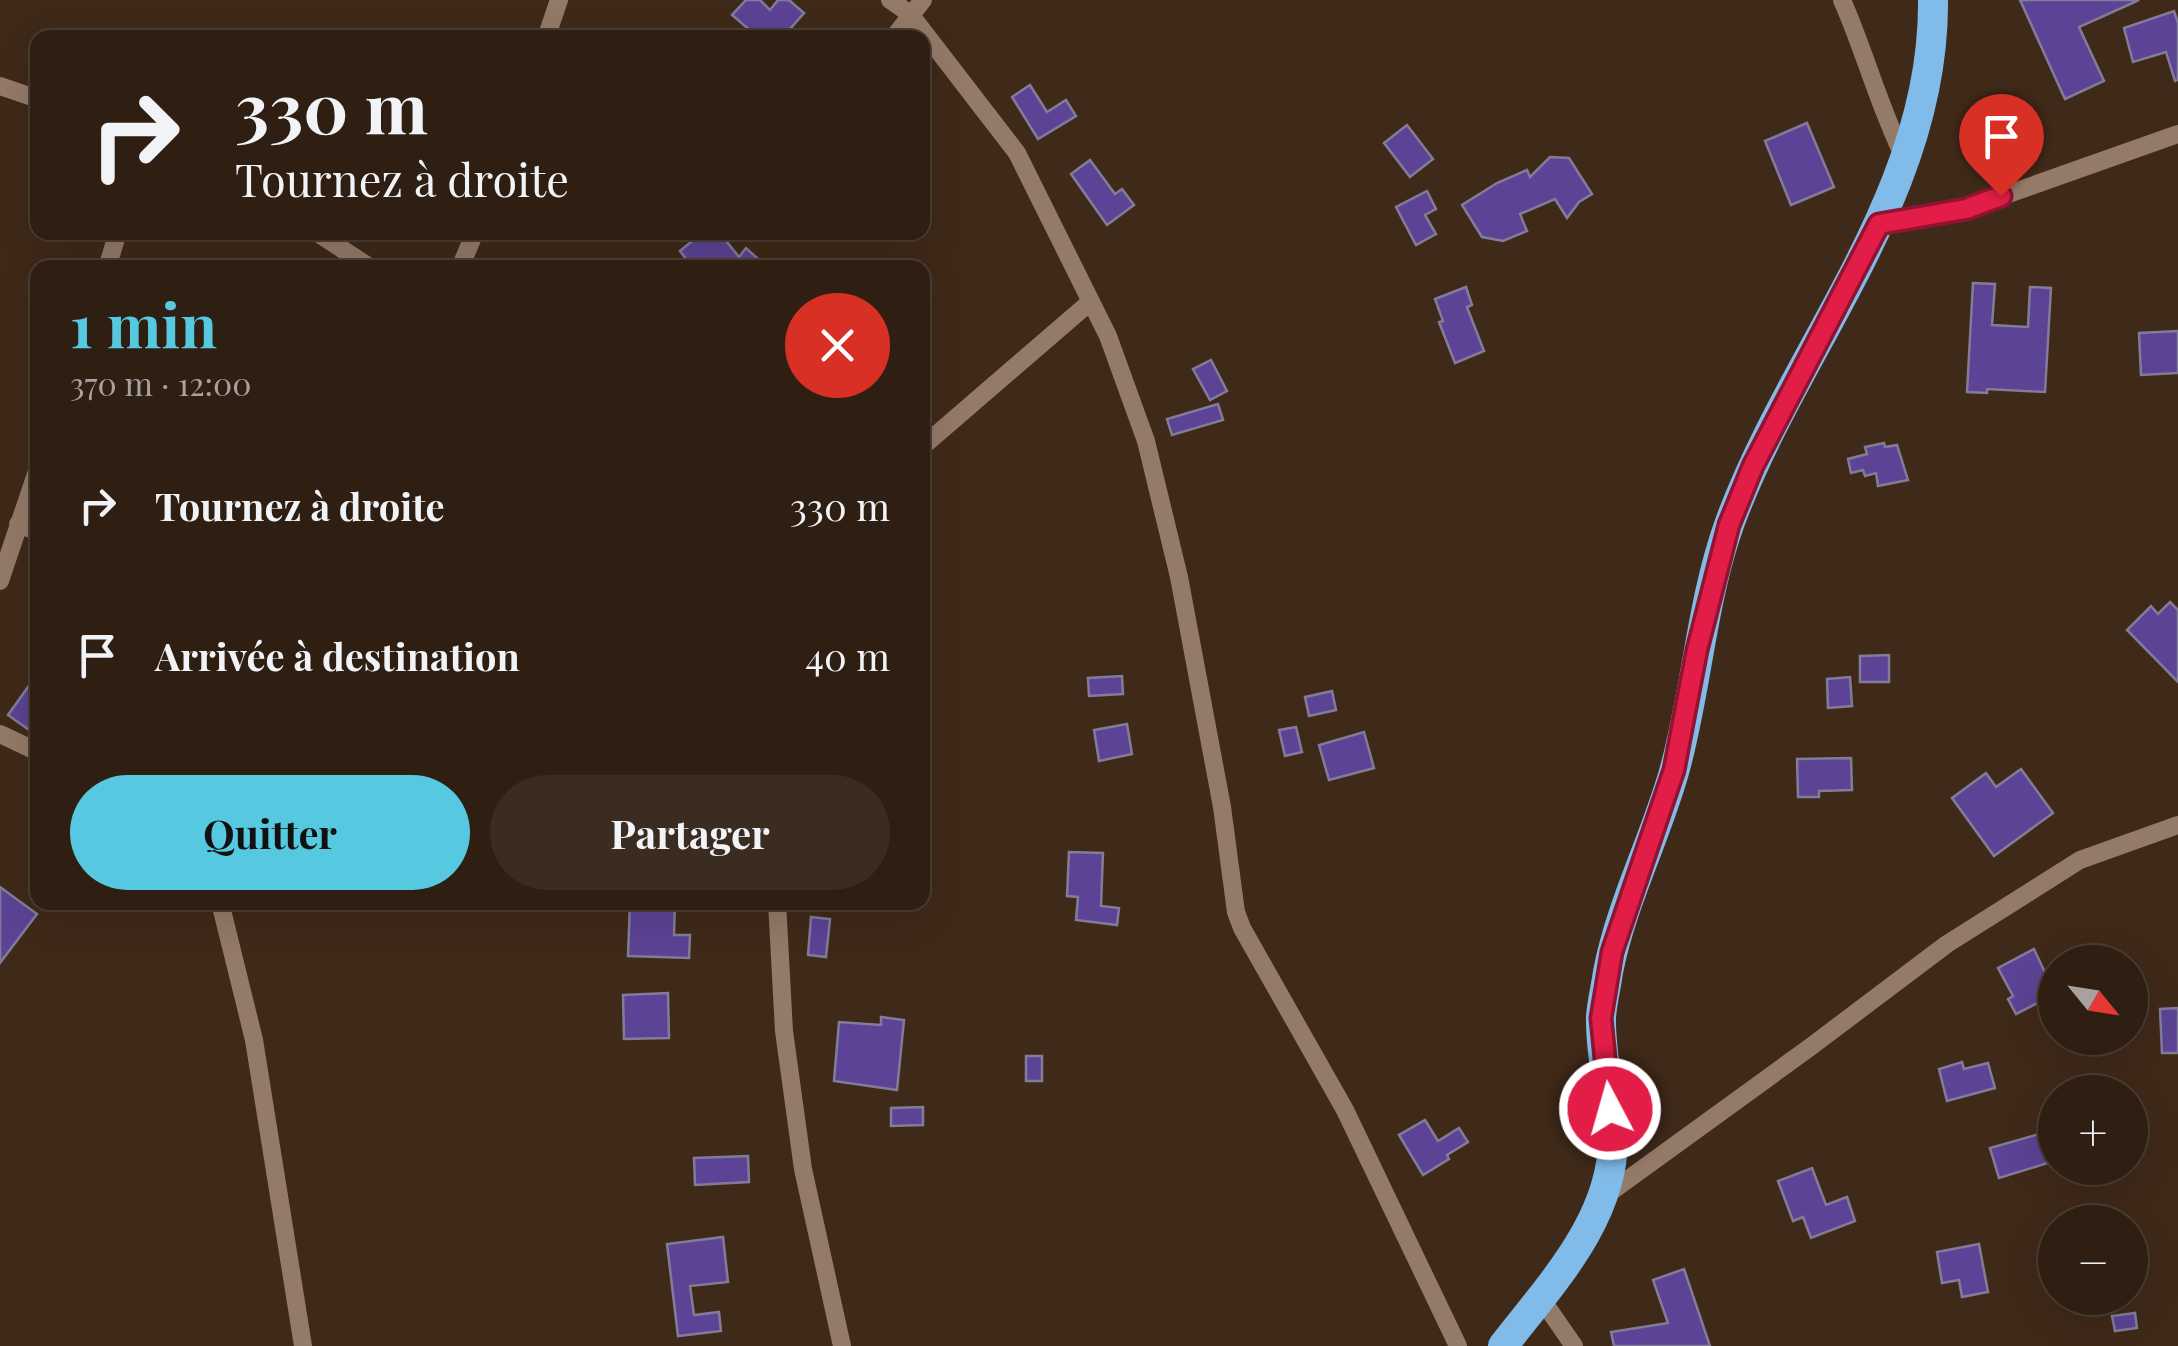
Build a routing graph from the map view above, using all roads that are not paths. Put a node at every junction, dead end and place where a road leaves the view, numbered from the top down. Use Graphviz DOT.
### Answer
graph roads {
  1 [pos="559,0"];
  2 [pos="890,0"];
  3 [pos="1842,0"];
  4 [pos="1933,0"];
  5 [pos="917,7"];
  6 [pos="549,30"];
  7 [pos="899,30"];
  8 [pos="0,86"];
  9 [pos="30,97"];
  10 [pos="2178,134"];
  11 [pos="1906,162"];
  12 [pos="1879,224"];
  13 [pos="328,240"];
  14 [pos="358,260"];
  15 [pos="1090,303"];
  16 [pos="930,441"];
  17 [pos="30,490"];
  18 [pos="18,524"];
  19 [pos="30,529"];
  20 [pos="0,581"];
  21 [pos="0,734"];
  22 [pos="30,748"];
  23 [pos="2178,825"];
  24 [pos="222,910"];
  25 [pos="777,910"];
  26 [pos="1605,1196"];
  27 [pos="1540,1297"];
  28 [pos="303,1346"];
  29 [pos="842,1346"];
  30 [pos="1458,1346"];
  31 [pos="1503,1346"];
  32 [pos="1574,1346"];
  1 -- 6 [label="street"];
  2 -- 5 [label="street"];
  3 -- 11 [label="street"];
  4 -- 11 [label="highway"];
  5 -- 7 [label="street"];
  5 -- 15 [label="street"];
  8 -- 9 [label="street"];
  10 -- 12 [label="street"];
  11 -- 12 [label="highway"];
  12 -- 26 [label="highway"];
  13 -- 14 [label="street"];
  15 -- 16 [label="street"];
  15 -- 30 [label="street"];
  17 -- 18 [label="street"];
  18 -- 19 [label="street"];
  18 -- 20 [label="street"];
  21 -- 22 [label="street"];
  23 -- 26 [label="street"];
  24 -- 28 [label="street"];
  25 -- 29 [label="street"];
  26 -- 27 [label="highway"];
  27 -- 31 [label="highway"];
  27 -- 32 [label="street"];
}
